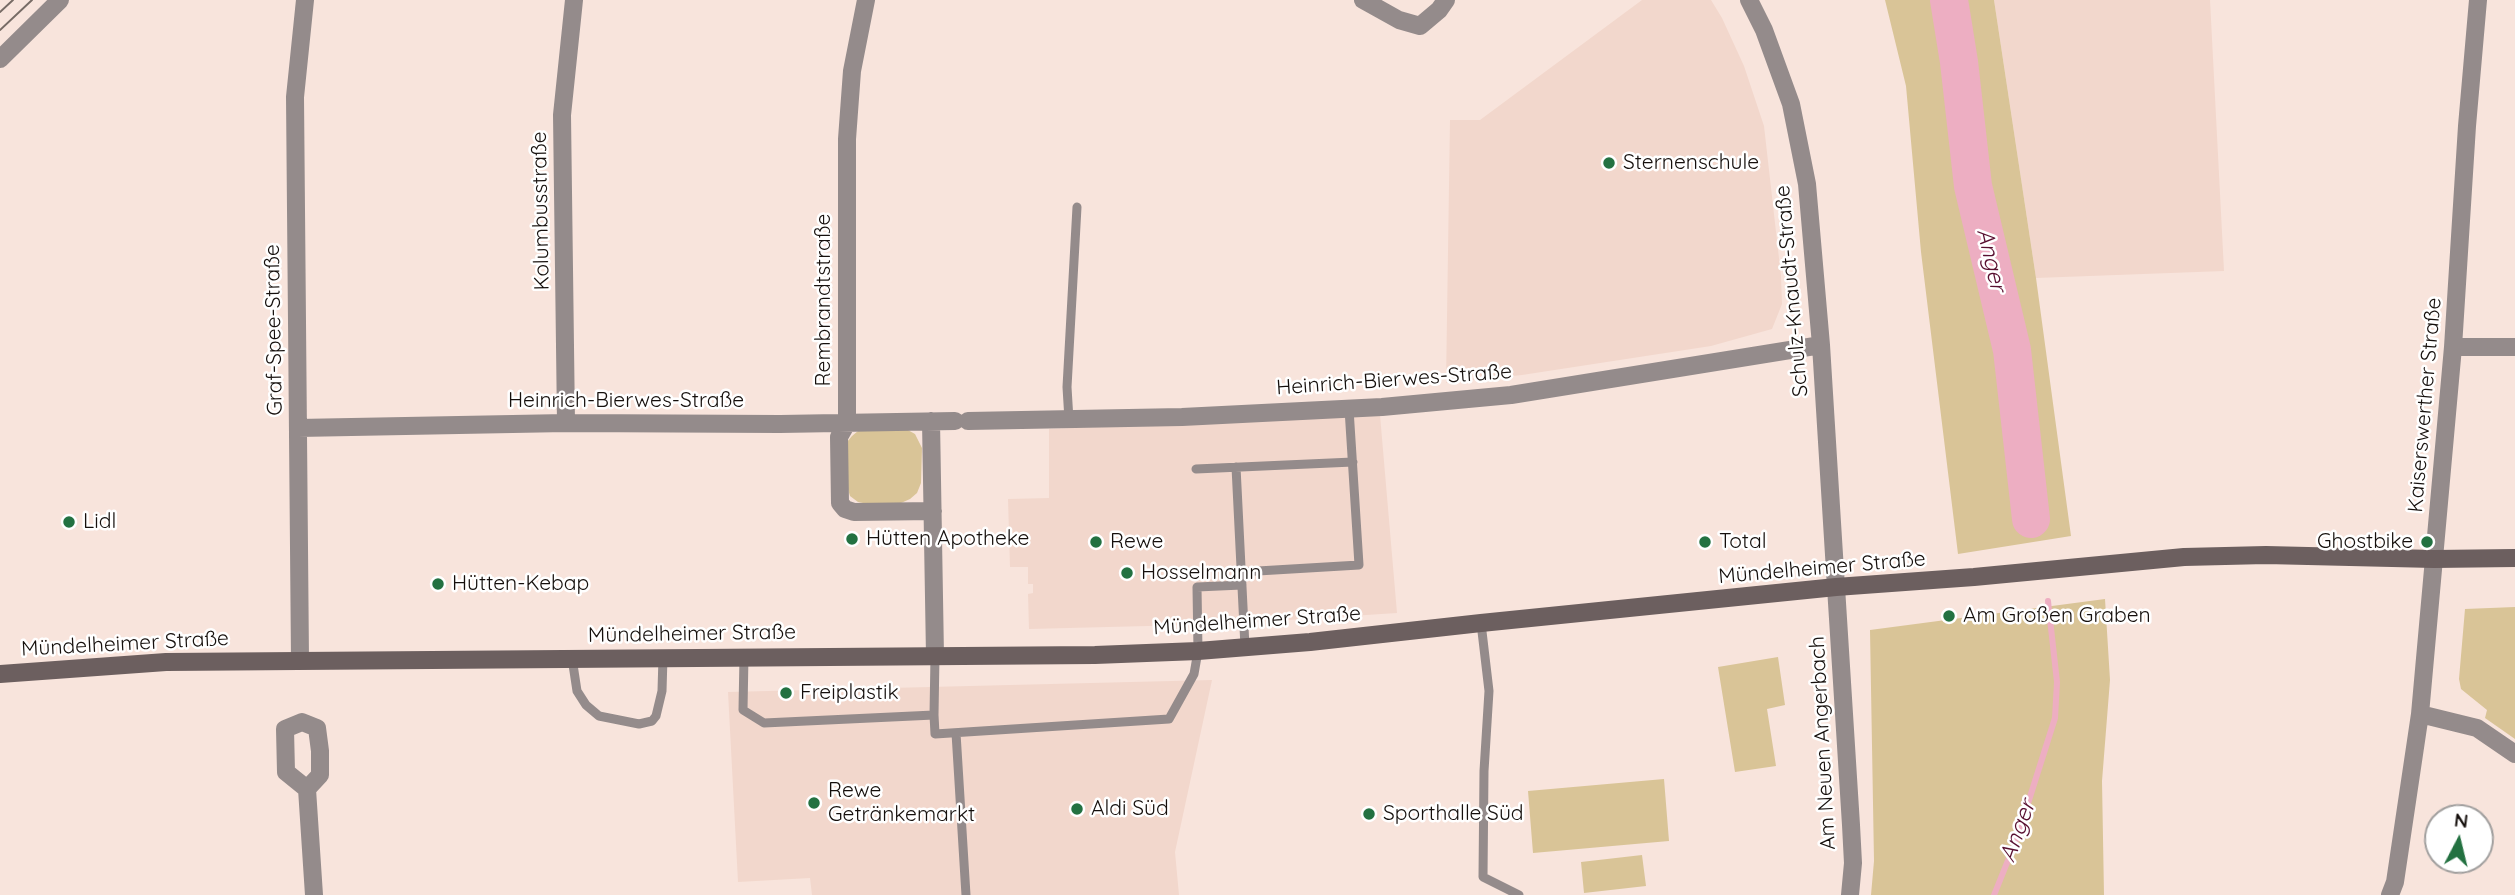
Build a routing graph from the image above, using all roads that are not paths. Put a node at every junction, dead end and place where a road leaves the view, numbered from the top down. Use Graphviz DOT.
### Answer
graph roads {
  1 [pos="60,0"];
  2 [pos="305,0"];
  3 [pos="574,0"];
  4 [pos="866,0"];
  5 [pos="1363,0"];
  6 [pos="1446,0"];
  7 [pos="1749,0"];
  8 [pos="2478,0"];
  9 [pos="0,59"];
  10 [pos="1077,207"];
  11 [pos="1821,345"];
  12 [pos="2454,347"];
  13 [pos="2515,347"];
  14 [pos="1349,409"];
  15 [pos="1069,420"];
  16 [pos="931,421"];
  17 [pos="566,423"];
  18 [pos="847,423"];
  19 [pos="298,428"];
  20 [pos="1353,462"];
  21 [pos="1236,467"];
  22 [pos="1196,469"];
  23 [pos="933,512"];
  24 [pos="2515,558"];
  25 [pos="2434,559"];
  26 [pos="1241,572"];
  27 [pos="1242,585"];
  28 [pos="1836,587"];
  29 [pos="1481,623"];
  30 [pos="1245,647"];
  31 [pos="1198,651"];
  32 [pos="744,656"];
  33 [pos="935,656"];
  34 [pos="663,657"];
  35 [pos="572,658"];
  36 [pos="300,660"];
  37 [pos="0,674"];
  38 [pos="2420,714"];
  39 [pos="934,715"];
  40 [pos="956,733"];
  41 [pos="2515,754"];
  42 [pos="307,789"];
  43 [pos="314,895"];
  44 [pos="966,895"];
  45 [pos="1519,895"];
  46 [pos="1850,895"];
  47 [pos="2390,895"];
  1 -- 9 [label="street"];
  2 -- 19 [label="street, Graf-Spee-Straße"];
  3 -- 17 [label="street, Kolumbusstraße"];
  4 -- 18 [label="street, Rembrandtstraße"];
  5 -- 6 [label="street"];
  7 -- 11 [label="street, Schulz-Knaudt-Straße"];
  8 -- 12 [label="street, Kaiserswerther Straße"];
  10 -- 15 [label="lane"];
  11 -- 14 [label="street, Heinrich-Bierwes-Straße"];
  11 -- 28 [label="street, Schulz-Knaudt-Straße"];
  12 -- 13 [label="street"];
  12 -- 25 [label="street, Kaiserswerther Straße"];
  14 -- 15 [label="street, Heinrich-Bierwes-Straße"];
  14 -- 20 [label="lane"];
  15 -- 16 [label="street, Heinrich-Bierwes-Straße"];
  16 -- 18 [label="street, Heinrich-Bierwes-Straße"];
  16 -- 23 [label="street"];
  17 -- 18 [label="street, Heinrich-Bierwes-Straße"];
  17 -- 19 [label="street, Heinrich-Bierwes-Straße"];
  18 -- 23 [label="street, Rembrandtstraße"];
  19 -- 36 [label="street, Graf-Spee-Straße"];
  20 -- 21 [label="lane"];
  20 -- 26 [label="lane"];
  21 -- 22 [label="lane"];
  21 -- 26 [label="lane"];
  23 -- 33 [label="street"];
  24 -- 25 [label="main road, Mündelheimer Straße"];
  25 -- 28 [label="main road, Mündelheimer Straße"];
  25 -- 38 [label="street, Kaiserswerther Straße"];
  26 -- 27 [label="lane"];
  27 -- 30 [label="lane"];
  27 -- 31 [label="lane"];
  28 -- 29 [label="main road, Mündelheimer Straße"];
  28 -- 46 [label="street, Am Neuen Angerbach"];
  29 -- 30 [label="main road, Mündelheimer Straße"];
  29 -- 45 [label="lane"];
  30 -- 31 [label="main road, Mündelheimer Straße"];
  31 -- 33 [label="main road, Mündelheimer Straße"];
  31 -- 40 [label="lane"];
  32 -- 33 [label="main road, Mündelheimer Straße"];
  32 -- 34 [label="main road, Mündelheimer Straße"];
  32 -- 39 [label="lane"];
  33 -- 39 [label="lane"];
  34 -- 35 [label="main road, Mündelheimer Straße"];
  34 -- 35 [label="lane"];
  35 -- 36 [label="main road, Mündelheimer Straße"];
  36 -- 37 [label="main road, Mündelheimer Straße"];
  38 -- 41 [label="street"];
  38 -- 47 [label="street, Kaiserswerther Straße"];
  39 -- 40 [label="lane"];
  40 -- 44 [label="lane"];
  42 -- 43 [label="street"];
}
